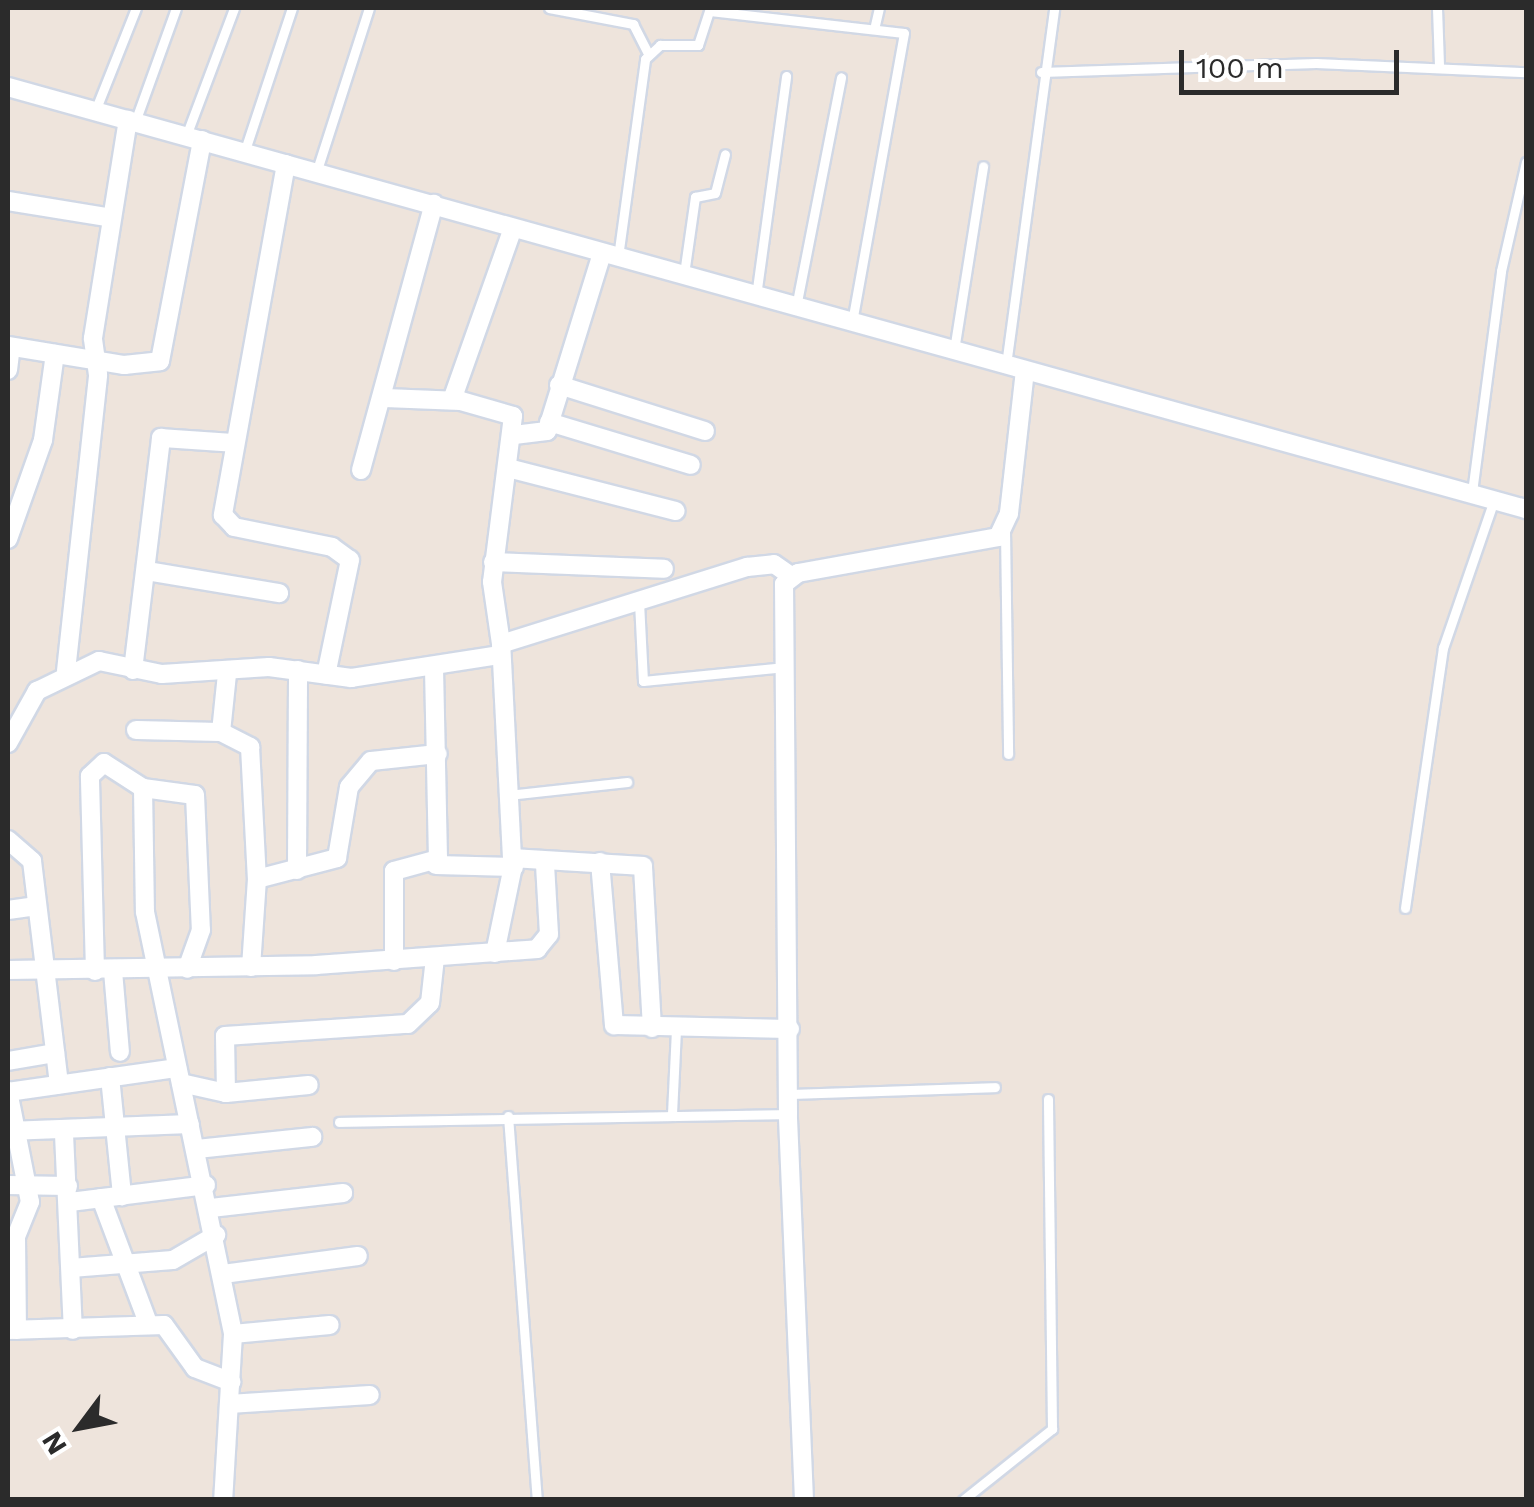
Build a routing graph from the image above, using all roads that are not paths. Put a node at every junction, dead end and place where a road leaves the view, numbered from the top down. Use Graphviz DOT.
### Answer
graph roads {
  1 [pos="136,8"];
  2 [pos="176,8"];
  3 [pos="234,8"];
  4 [pos="292,8"];
  5 [pos="370,8"];
  6 [pos="549,8"];
  7 [pos="879,8"];
  8 [pos="1054,8"];
  9 [pos="1437,8"];
  10 [pos="710,10"];
  11 [pos="874,25"];
  12 [pos="648,53"];
  13 [pos="1439,64"];
  14 [pos="1042,72"];
  15 [pos="1526,72"];
  16 [pos="786,76"];
  17 [pos="841,77"];
  18 [pos="8,87"];
  19 [pos="95,111"];
  20 [pos="132,121"];
  21 [pos="194,138"];
  22 [pos="244,154"];
  23 [pos="725,154"];
  24 [pos="1526,162"];
  25 [pos="286,164"];
  26 [pos="983,166"];
  27 [pos="316,172"];
  28 [pos="8,201"];
  29 [pos="434,204"];
  30 [pos="112,218"];
  31 [pos="513,228"];
  32 [pos="610,255"];
  33 [pos="684,274"];
  34 [pos="756,296"];
  35 [pos="796,307"];
  36 [pos="852,322"];
  37 [pos="9,347"];
  38 [pos="954,350"];
  39 [pos="55,354"];
  40 [pos="98,361"];
  41 [pos="1006,365"];
  42 [pos="8,370"];
  43 [pos="1025,371"];
  44 [pos="559,385"];
  45 [pos="384,398"];
  46 [pos="452,400"];
  47 [pos="549,422"];
  48 [pos="704,431"];
  49 [pos="514,435"];
  50 [pos="235,443"];
  51 [pos="691,465"];
  52 [pos="508,468"];
  53 [pos="362,470"];
  54 [pos="1472,492"];
  55 [pos="1494,500"];
  56 [pos="1526,508"];
  57 [pos="676,512"];
  58 [pos="1005,527"];
  59 [pos="8,539"];
  60 [pos="493,562"];
  61 [pos="664,569"];
  62 [pos="148,570"];
  63 [pos="791,576"];
  64 [pos="279,593"];
  65 [pos="639,602"];
  66 [pos="500,649"];
  67 [pos="785,666"];
  68 [pos="434,667"];
  69 [pos="133,670"];
  70 [pos="298,670"];
  71 [pos="66,671"];
  72 [pos="226,674"];
  73 [pos="326,674"];
  74 [pos="15,709"];
  75 [pos="136,730"];
  76 [pos="222,732"];
  77 [pos="8,742"];
  78 [pos="438,754"];
  79 [pos="1008,754"];
  80 [pos="627,782"];
  81 [pos="142,788"];
  82 [pos="508,795"];
  83 [pos="8,840"];
  84 [pos="600,862"];
  85 [pos="514,864"];
  86 [pos="545,864"];
  87 [pos="436,865"];
  88 [pos="297,870"];
  89 [pos="257,879"];
  90 [pos="37,906"];
  91 [pos="1406,908"];
  92 [pos="8,910"];
  93 [pos="495,953"];
  94 [pos="434,958"];
  95 [pos="394,960"];
  96 [pos="251,967"];
  97 [pos="8,970"];
  98 [pos="159,970"];
  99 [pos="187,970"];
  100 [pos="104,971"];
  101 [pos="44,972"];
  102 [pos="652,1028"];
  103 [pos="676,1028"];
  104 [pos="790,1029"];
  105 [pos="120,1052"];
  106 [pos="56,1053"];
  107 [pos="8,1061"];
  108 [pos="179,1076"];
  109 [pos="110,1077"];
  110 [pos="59,1084"];
  111 [pos="309,1084"];
  112 [pos="995,1087"];
  113 [pos="8,1092"];
  114 [pos="226,1094"];
  115 [pos="788,1094"];
  116 [pos="1048,1099"];
  117 [pos="672,1114"];
  118 [pos="788,1114"];
  119 [pos="508,1116"];
  120 [pos="339,1122"];
  121 [pos="190,1124"];
  122 [pos="9,1131"];
  123 [pos="117,1133"];
  124 [pos="64,1134"];
  125 [pos="312,1137"];
  126 [pos="197,1149"];
  127 [pos="16,1185"];
  128 [pos="206,1185"];
  129 [pos="343,1193"];
  130 [pos="69,1194"];
  131 [pos="122,1196"];
  132 [pos="102,1198"];
  133 [pos="211,1208"];
  134 [pos="216,1235"];
  135 [pos="358,1256"];
  136 [pos="129,1263"];
  137 [pos="72,1268"];
  138 [pos="222,1274"];
  139 [pos="148,1324"];
  140 [pos="330,1325"];
  141 [pos="73,1330"];
  142 [pos="11,1332"];
  143 [pos="233,1334"];
  144 [pos="231,1382"];
  145 [pos="370,1395"];
  146 [pos="230,1404"];
  147 [pos="223,1500"];
  148 [pos="537,1500"];
  149 [pos="804,1500"];
  150 [pos="963,1500"];
  1 -- 19 [label="lane"];
  2 -- 20 [label="lane"];
  3 -- 21 [label="lane"];
  4 -- 22 [label="lane"];
  5 -- 27 [label="lane"];
  6 -- 12 [label="lane"];
  7 -- 11 [label="lane"];
  8 -- 14 [label="lane"];
  9 -- 13 [label="lane"];
  10 -- 11 [label="lane"];
  10 -- 12 [label="lane"];
  11 -- 36 [label="lane"];
  12 -- 32 [label="lane"];
  13 -- 14 [label="lane"];
  13 -- 15 [label="lane"];
  14 -- 41 [label="lane"];
  16 -- 34 [label="lane"];
  17 -- 35 [label="lane"];
  18 -- 19 [label="street"];
  19 -- 20 [label="street"];
  20 -- 21 [label="street"];
  20 -- 30 [label="street"];
  21 -- 22 [label="street"];
  21 -- 40 [label="street"];
  22 -- 25 [label="street"];
  23 -- 33 [label="lane"];
  24 -- 54 [label="lane"];
  25 -- 27 [label="street"];
  25 -- 50 [label="street"];
  26 -- 38 [label="lane"];
  27 -- 29 [label="street"];
  28 -- 30 [label="street"];
  29 -- 31 [label="street"];
  29 -- 45 [label="street"];
  30 -- 40 [label="street"];
  31 -- 32 [label="street"];
  31 -- 46 [label="street"];
  32 -- 33 [label="street"];
  32 -- 44 [label="street"];
  33 -- 34 [label="street"];
  34 -- 35 [label="street"];
  35 -- 36 [label="street"];
  36 -- 38 [label="street"];
  37 -- 39 [label="street"];
  37 -- 42 [label="street"];
  38 -- 41 [label="street"];
  39 -- 40 [label="street"];
  39 -- 59 [label="street"];
  40 -- 71 [label="street"];
  41 -- 43 [label="street"];
  43 -- 54 [label="street"];
  43 -- 58 [label="street"];
  44 -- 47 [label="street"];
  44 -- 48 [label="street"];
  45 -- 46 [label="street"];
  45 -- 53 [label="street"];
  46 -- 49 [label="street"];
  47 -- 49 [label="street"];
  47 -- 51 [label="street"];
  49 -- 52 [label="street"];
  50 -- 62 [label="street"];
  50 -- 73 [label="street"];
  52 -- 57 [label="street"];
  52 -- 60 [label="street"];
  54 -- 55 [label="street"];
  55 -- 56 [label="street"];
  55 -- 91 [label="lane"];
  58 -- 63 [label="street"];
  58 -- 79 [label="lane"];
  60 -- 61 [label="street"];
  60 -- 66 [label="street"];
  62 -- 64 [label="street"];
  62 -- 69 [label="street"];
  63 -- 65 [label="street"];
  63 -- 67 [label="street"];
  65 -- 66 [label="street"];
  65 -- 67 [label="lane"];
  66 -- 68 [label="street"];
  66 -- 82 [label="street"];
  67 -- 104 [label="street"];
  68 -- 73 [label="street"];
  68 -- 78 [label="street"];
  69 -- 71 [label="street"];
  69 -- 72 [label="street"];
  70 -- 72 [label="street"];
  70 -- 73 [label="street"];
  70 -- 88 [label="street"];
  71 -- 74 [label="street"];
  72 -- 76 [label="street"];
  74 -- 77 [label="street"];
  75 -- 76 [label="street"];
  76 -- 89 [label="street"];
  78 -- 87 [label="street"];
  78 -- 88 [label="street"];
  80 -- 82 [label="lane"];
  81 -- 98 [label="street"];
  81 -- 99 [label="street"];
  81 -- 100 [label="street"];
  82 -- 85 [label="street"];
  83 -- 90 [label="street"];
  84 -- 86 [label="street"];
  84 -- 102 [label="street"];
  84 -- 102 [label="street"];
  85 -- 86 [label="street"];
  85 -- 87 [label="street"];
  85 -- 93 [label="street"];
  86 -- 93 [label="street"];
  87 -- 95 [label="street"];
  88 -- 89 [label="street"];
  89 -- 96 [label="street"];
  90 -- 92 [label="street"];
  90 -- 101 [label="street"];
  93 -- 94 [label="street"];
  94 -- 95 [label="street"];
  94 -- 114 [label="street"];
  95 -- 96 [label="street"];
  96 -- 99 [label="street"];
  97 -- 101 [label="street"];
  98 -- 99 [label="street"];
  98 -- 100 [label="street"];
  98 -- 108 [label="street"];
  100 -- 101 [label="street"];
  100 -- 105 [label="street"];
  101 -- 106 [label="street"];
  102 -- 103 [label="street"];
  103 -- 104 [label="street"];
  103 -- 117 [label="lane"];
  104 -- 115 [label="street"];
  106 -- 107 [label="street"];
  106 -- 110 [label="street"];
  108 -- 109 [label="street"];
  108 -- 114 [label="street"];
  108 -- 121 [label="street"];
  109 -- 110 [label="street"];
  109 -- 123 [label="street"];
  110 -- 113 [label="street"];
  111 -- 114 [label="street"];
  112 -- 115 [label="lane"];
  113 -- 122 [label="street"];
  115 -- 118 [label="street"];
  116 -- 150 [label="lane"];
  117 -- 118 [label="lane"];
  117 -- 119 [label="lane"];
  118 -- 149 [label="street"];
  119 -- 120 [label="lane"];
  119 -- 148 [label="lane"];
  121 -- 123 [label="street"];
  121 -- 126 [label="street"];
  122 -- 124 [label="street"];
  122 -- 127 [label="street"];
  123 -- 124 [label="street"];
  123 -- 131 [label="street"];
  124 -- 130 [label="street"];
  125 -- 126 [label="street"];
  126 -- 128 [label="street"];
  127 -- 130 [label="street"];
  127 -- 142 [label="street"];
  128 -- 131 [label="street"];
  128 -- 133 [label="street"];
  129 -- 133 [label="street"];
  130 -- 132 [label="street"];
  130 -- 137 [label="street"];
  131 -- 132 [label="street"];
  132 -- 136 [label="street"];
  133 -- 134 [label="street"];
  134 -- 136 [label="street"];
  134 -- 138 [label="street"];
  135 -- 138 [label="street"];
  136 -- 137 [label="street"];
  136 -- 139 [label="street"];
  137 -- 141 [label="street"];
  138 -- 143 [label="street"];
  139 -- 141 [label="street"];
  139 -- 144 [label="street"];
  140 -- 143 [label="street"];
  141 -- 142 [label="street"];
  143 -- 144 [label="street"];
  144 -- 146 [label="street"];
  145 -- 146 [label="street"];
  146 -- 147 [label="street"];
}
